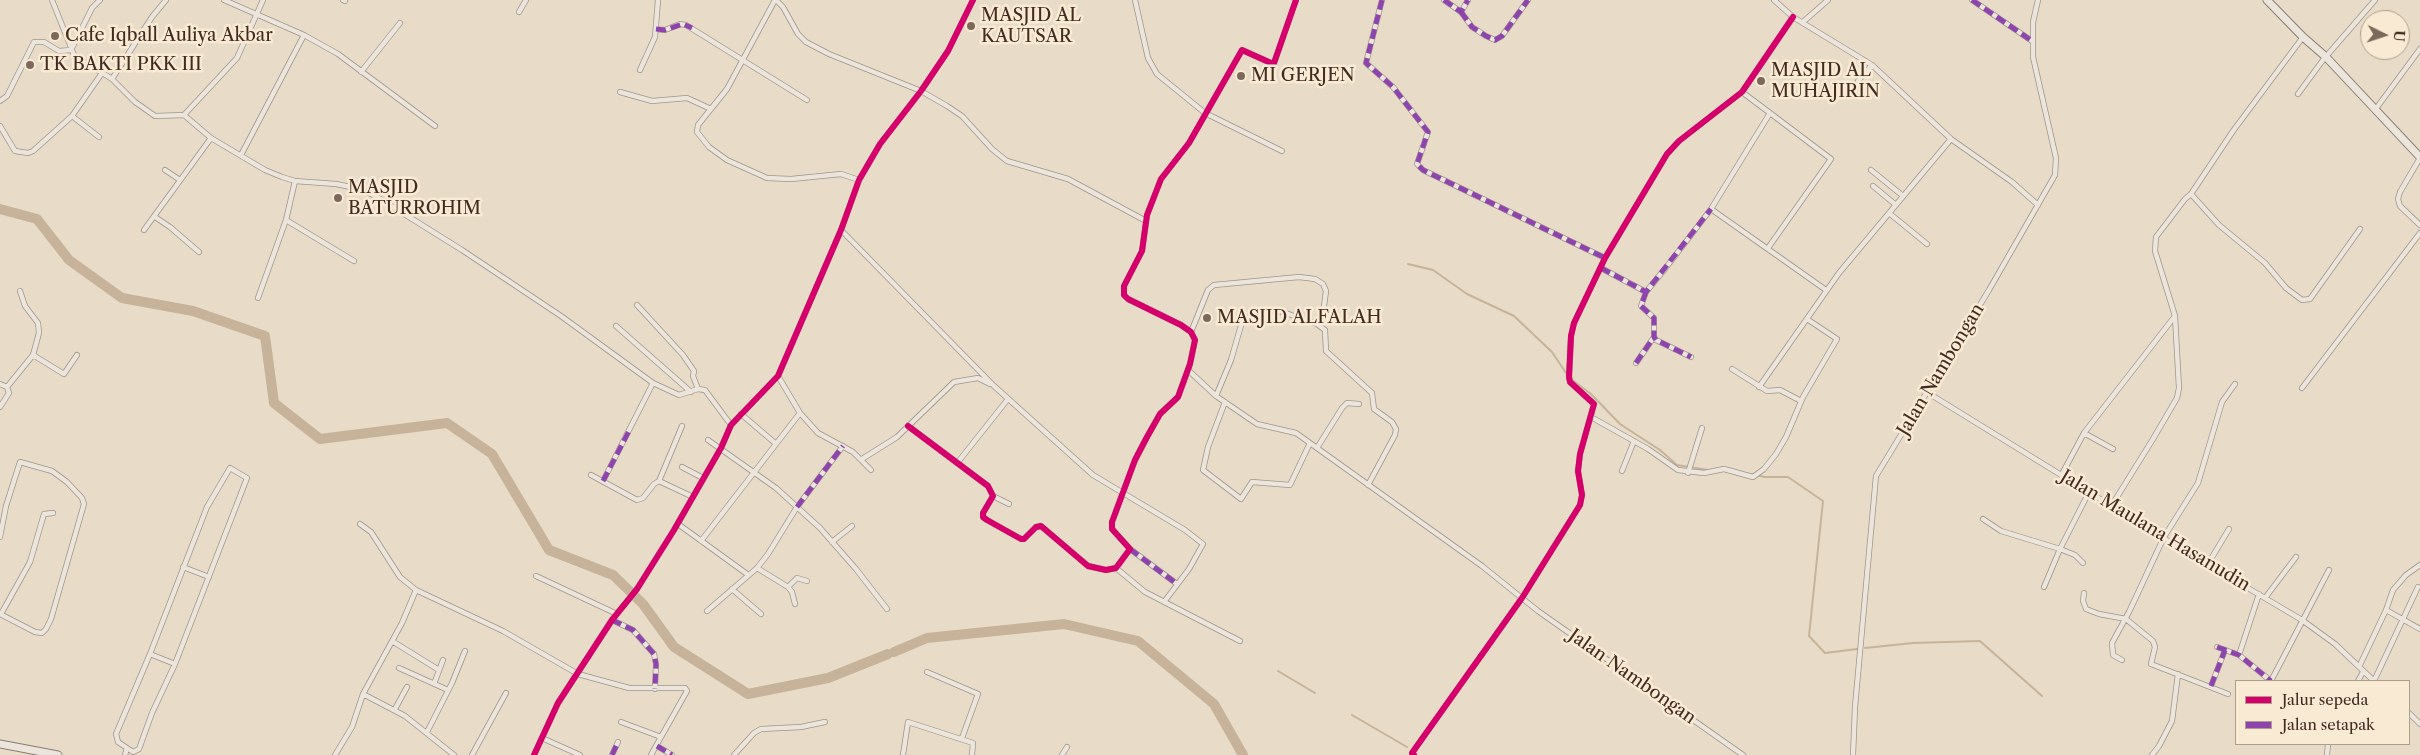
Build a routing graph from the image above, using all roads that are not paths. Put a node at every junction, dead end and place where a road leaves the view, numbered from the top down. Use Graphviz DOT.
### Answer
graph roads {
  1 [pos="52,0"];
  2 [pos="100,0"];
  3 [pos="166,0"];
  4 [pos="224,0"];
  5 [pos="263,0"];
  6 [pos="526,0"];
  7 [pos="658,0"];
  8 [pos="776,0"];
  9 [pos="973,0"];
  10 [pos="1135,0"];
  11 [pos="1296,0"];
  12 [pos="1382,0"];
  13 [pos="1444,0"];
  14 [pos="1468,0"];
  15 [pos="1528,0"];
  16 [pos="1774,0"];
  17 [pos="1828,0"];
  18 [pos="2038,0"];
  19 [pos="2375,0"];
  20 [pos="1976,1"];
  21 [pos="2271,1"];
  22 [pos="519,12"];
  23 [pos="1461,12"];
  24 [pos="255,14"];
  25 [pos="1793,17"];
  26 [pos="1803,22"];
  27 [pos="400,23"];
  28 [pos="656,29"];
  29 [pos="304,35"];
  30 [pos="2303,37"];
  31 [pos="2032,41"];
  32 [pos="2420,49"];
  33 [pos="71,50"];
  34 [pos="2326,57"];
  35 [pos="743,60"];
  36 [pos="1872,65"];
  37 [pos="640,70"];
  38 [pos="361,72"];
  39 [pos="102,73"];
  40 [pos="112,79"];
  41 [pos="1858,82"];
  42 [pos="921,91"];
  43 [pos="620,92"];
  44 [pos="1742,92"];
  45 [pos="2298,94"];
  46 [pos="807,100"];
  47 [pos="0,101"];
  48 [pos="711,109"];
  49 [pos="2374,111"];
  50 [pos="1205,113"];
  51 [pos="1770,113"];
  52 [pos="184,115"];
  53 [pos="72,116"];
  54 [pos="0,126"];
  55 [pos="435,126"];
  56 [pos="100,137"];
  57 [pos="211,138"];
  58 [pos="1951,139"];
  59 [pos="1282,150"];
  60 [pos="241,155"];
  61 [pos="2420,157"];
  62 [pos="164,170"];
  63 [pos="1871,170"];
  64 [pos="180,180"];
  65 [pos="859,180"];
  66 [pos="295,181"];
  67 [pos="1873,186"];
  68 [pos="2191,194"];
  69 [pos="1903,196"];
  70 [pos="1896,204"];
  71 [pos="2038,205"];
  72 [pos="1711,209"];
  73 [pos="1889,214"];
  74 [pos="154,217"];
  75 [pos="286,220"];
  76 [pos="1146,222"];
  77 [pos="2420,225"];
  78 [pos="2360,229"];
  79 [pos="144,230"];
  80 [pos="841,230"];
  81 [pos="2420,233"];
  82 [pos="1927,244"];
  83 [pos="1768,248"];
  84 [pos="198,252"];
  85 [pos="1605,258"];
  86 [pos="354,261"];
  87 [pos="1601,268"];
  88 [pos="1826,290"];
  89 [pos="20,291"];
  90 [pos="1646,292"];
  91 [pos="258,298"];
  92 [pos="637,305"];
  93 [pos="2175,316"];
  94 [pos="1807,319"];
  95 [pos="1317,324"];
  96 [pos="616,326"];
  97 [pos="1191,332"];
  98 [pos="1654,336"];
  99 [pos="33,355"];
  100 [pos="77,355"];
  101 [pos="1691,357"];
  102 [pos="1636,363"];
  103 [pos="1188,370"];
  104 [pos="1732,370"];
  105 [pos="778,376"];
  106 [pos="653,383"];
  107 [pos="0,384"];
  108 [pos="2235,384"];
  109 [pos="994,386"];
  110 [pos="7,387"];
  111 [pos="1759,387"];
  112 [pos="2302,388"];
  113 [pos="698,389"];
  114 [pos="692,392"];
  115 [pos="1928,393"];
  116 [pos="1216,396"];
  117 [pos="1008,398"];
  118 [pos="1801,401"];
  119 [pos="1224,402"];
  120 [pos="1359,404"];
  121 [pos="0,407"];
  122 [pos="800,413"];
  123 [pos="741,414"];
  124 [pos="1590,417"];
  125 [pos="731,425"];
  126 [pos="682,426"];
  127 [pos="908,426"];
  128 [pos="1702,428"];
  129 [pos="2084,433"];
  130 [pos="708,440"];
  131 [pos="1634,441"];
  132 [pos="775,443"];
  133 [pos="1310,443"];
  134 [pos="843,446"];
  135 [pos="721,448"];
  136 [pos="1317,448"];
  137 [pos="2113,449"];
  138 [pos="862,459"];
  139 [pos="958,462"];
  140 [pos="682,467"];
  141 [pos="871,470"];
  142 [pos="1622,471"];
  143 [pos="755,472"];
  144 [pos="1688,473"];
  145 [pos="2062,474"];
  146 [pos="591,475"];
  147 [pos="703,478"];
  148 [pos="659,480"];
  149 [pos="603,481"];
  150 [pos="1368,485"];
  151 [pos="1124,492"];
  152 [pos="2089,492"];
  153 [pos="993,496"];
  154 [pos="692,497"];
  155 [pos="1009,504"];
  156 [pos="2112,505"];
  157 [pos="797,507"];
  158 [pos="53,513"];
  159 [pos="1983,518"];
  160 [pos="360,524"];
  161 [pos="678,524"];
  162 [pos="1,526"];
  163 [pos="852,526"];
  164 [pos="2229,529"];
  165 [pos="2164,537"];
  166 [pos="0,538"];
  167 [pos="701,541"];
  168 [pos="832,542"];
  169 [pos="1130,549"];
  170 [pos="2060,549"];
  171 [pos="2296,557"];
  172 [pos="2083,563"];
  173 [pos="2208,564"];
  174 [pos="2420,565"];
  175 [pos="183,567"];
  176 [pos="756,568"];
  177 [pos="1116,568"];
  178 [pos="2329,570"];
  179 [pos="747,574"];
  180 [pos="536,576"];
  181 [pos="209,577"];
  182 [pos="807,581"];
  183 [pos="1177,584"];
  184 [pos="788,587"];
  185 [pos="2044,587"];
  186 [pos="2418,587"];
  187 [pos="732,589"];
  188 [pos="416,590"];
  189 [pos="2084,593"];
  190 [pos="2258,594"];
  191 [pos="1522,598"];
  192 [pos="2265,598"];
  193 [pos="1164,602"];
  194 [pos="795,604"];
  195 [pos="887,609"];
  196 [pos="2386,610"];
  197 [pos="707,611"];
  198 [pos="1,614"];
  199 [pos="617,614"];
  200 [pos="760,614"];
  201 [pos="2126,619"];
  202 [pos="2402,619"];
  203 [pos="612,620"];
  204 [pos="2302,620"];
  205 [pos="2420,629"];
  206 [pos="392,641"];
  207 [pos="1240,641"];
  208 [pos="2217,647"];
  209 [pos="2225,650"];
  210 [pos="465,651"];
  211 [pos="150,654"];
  212 [pos="2239,654"];
  213 [pos="443,660"];
  214 [pos="2122,660"];
  215 [pos="175,664"];
  216 [pos="2359,667"];
  217 [pos="399,668"];
  218 [pos="439,670"];
  219 [pos="927,672"];
  220 [pos="2363,672"];
  221 [pos="578,674"];
  222 [pos="2178,674"];
  223 [pos="2270,680"];
  224 [pos="2272,680"];
  225 [pos="2359,680"];
  226 [pos="2373,680"];
  227 [pos="2374,680"];
  228 [pos="434,684"];
  229 [pos="2212,686"];
  230 [pos="407,687"];
  231 [pos="655,689"];
  232 [pos="448,690"];
  233 [pos="506,693"];
  234 [pos="363,694"];
  235 [pos="2228,694"];
  236 [pos="395,709"];
  237 [pos="2410,715"];
  238 [pos="621,722"];
  239 [pos="825,722"];
  240 [pos="2420,724"];
  241 [pos="427,732"];
  242 [pos="661,737"];
  243 [pos="542,738"];
  244 [pos="962,738"];
  245 [pos="618,742"];
  246 [pos="0,744"];
  247 [pos="657,746"];
  248 [pos="1067,747"];
  249 [pos="127,748"];
  250 [pos="58,755"];
  251 [pos="124,755"];
  252 [pos="335,755"];
  253 [pos="454,755"];
  254 [pos="472,755"];
  255 [pos="534,755"];
  256 [pos="580,755"];
  257 [pos="612,755"];
  258 [pos="651,755"];
  259 [pos="672,755"];
  260 [pos="734,755"];
  261 [pos="903,755"];
  262 [pos="972,755"];
  263 [pos="1062,755"];
  264 [pos="1414,755"];
  265 [pos="1743,755"];
  266 [pos="1853,755"];
  267 [pos="2152,755"];
  1 -- 33 [label="street"];
  2 -- 33 [label="street"];
  3 -- 40 [label="street"];
  4 -- 24 [label="street"];
  5 -- 24 [label="street"];
  6 -- 22 [label="street"];
  7 -- 28 [label="street"];
  8 -- 35 [label="street"];
  8 -- 42 [label="street"];
  9 -- 42 [label="street"];
  10 -- 50 [label="street"];
  11 -- 50 [label="street"];
  12 -- 85 [label="street"];
  13 -- 23 [label="street"];
  14 -- 23 [label="street"];
  15 -- 23 [label="street"];
  16 -- 25 [label="street"];
  17 -- 26 [label="street"];
  18 -- 31 [label="street, Jalan Nambongan"];
  19 -- 34 [label="street"];
  20 -- 31 [label="street"];
  21 -- 30 [label="street"];
  24 -- 29 [label="street"];
  24 -- 52 [label="street"];
  25 -- 26 [label="street"];
  25 -- 44 [label="street"];
  26 -- 36 [label="street"];
  27 -- 38 [label="street"];
  28 -- 35 [label="street"];
  28 -- 37 [label="street"];
  29 -- 38 [label="street"];
  29 -- 60 [label="street"];
  30 -- 34 [label="street"];
  30 -- 68 [label="street"];
  31 -- 71 [label="street, Jalan Nambongan"];
  32 -- 49 [label="street"];
  33 -- 39 [label="street"];
  33 -- 47 [label="street"];
  34 -- 45 [label="street"];
  34 -- 49 [label="street"];
  35 -- 46 [label="street"];
  35 -- 48 [label="street"];
  36 -- 41 [label="street"];
  36 -- 58 [label="street"];
  38 -- 55 [label="street"];
  39 -- 40 [label="street"];
  39 -- 53 [label="street"];
  40 -- 52 [label="street"];
  42 -- 65 [label="street"];
  42 -- 76 [label="street"];
  43 -- 48 [label="street"];
  44 -- 51 [label="street"];
  44 -- 85 [label="street"];
  48 -- 65 [label="street"];
  49 -- 61 [label="street"];
  50 -- 59 [label="street"];
  50 -- 76 [label="street"];
  51 -- 72 [label="street"];
  51 -- 83 [label="street"];
  52 -- 57 [label="street"];
  53 -- 54 [label="street"];
  53 -- 56 [label="street"];
  57 -- 60 [label="street"];
  57 -- 64 [label="street"];
  58 -- 69 [label="street"];
  58 -- 71 [label="street"];
  60 -- 66 [label="street"];
  61 -- 77 [label="street"];
  62 -- 64 [label="street"];
  63 -- 69 [label="street"];
  64 -- 74 [label="street"];
  65 -- 80 [label="street"];
  66 -- 75 [label="street"];
  66 -- 106 [label="street"];
  67 -- 70 [label="street"];
  68 -- 78 [label="street"];
  68 -- 93 [label="street"];
  69 -- 70 [label="street"];
  70 -- 73 [label="street"];
  71 -- 115 [label="street, Jalan Nambongan"];
  72 -- 83 [label="street"];
  72 -- 90 [label="street"];
  73 -- 82 [label="street"];
  73 -- 88 [label="street"];
  74 -- 79 [label="street"];
  74 -- 84 [label="street"];
  75 -- 86 [label="street"];
  75 -- 91 [label="street"];
  76 -- 97 [label="street"];
  80 -- 105 [label="street"];
  80 -- 109 [label="street"];
  81 -- 112 [label="street"];
  83 -- 88 [label="street"];
  85 -- 87 [label="street"];
  87 -- 90 [label="street"];
  87 -- 124 [label="street"];
  88 -- 94 [label="street"];
  89 -- 99 [label="street"];
  90 -- 98 [label="street"];
  92 -- 113 [label="street"];
  93 -- 129 [label="street"];
  93 -- 156 [label="street"];
  94 -- 111 [label="street"];
  94 -- 118 [label="street"];
  95 -- 97 [label="street"];
  95 -- 116 [label="street"];
  95 -- 150 [label="street"];
  96 -- 114 [label="street"];
  97 -- 103 [label="street"];
  98 -- 101 [label="street"];
  98 -- 102 [label="street"];
  99 -- 100 [label="street"];
  99 -- 110 [label="street"];
  103 -- 116 [label="street, Jalan Nambongan"];
  103 -- 151 [label="street"];
  104 -- 111 [label="street"];
  105 -- 122 [label="street"];
  105 -- 123 [label="street"];
  106 -- 114 [label="street"];
  106 -- 149 [label="street"];
  107 -- 110 [label="street"];
  108 -- 165 [label="street"];
  109 -- 117 [label="street"];
  109 -- 127 [label="street"];
  110 -- 121 [label="street"];
  111 -- 118 [label="street"];
  113 -- 114 [label="street"];
  113 -- 125 [label="street"];
  115 -- 145 [label="street, Jalan Maulana Hasanudin"];
  115 -- 266 [label="street, Jalan Nambongan"];
  116 -- 119 [label="street, Jalan Nambongan"];
  117 -- 139 [label="street"];
  117 -- 151 [label="street"];
  118 -- 144 [label="street"];
  119 -- 133 [label="street, Jalan Nambongan"];
  119 -- 133 [label="street"];
  120 -- 136 [label="street"];
  122 -- 132 [label="street"];
  122 -- 134 [label="street"];
  123 -- 125 [label="street"];
  123 -- 132 [label="street"];
  124 -- 131 [label="street"];
  124 -- 191 [label="street"];
  125 -- 135 [label="street"];
  126 -- 148 [label="street"];
  127 -- 138 [label="street"];
  127 -- 139 [label="street"];
  128 -- 144 [label="street"];
  129 -- 137 [label="street"];
  129 -- 145 [label="street"];
  130 -- 135 [label="street"];
  131 -- 142 [label="street"];
  131 -- 144 [label="street"];
  132 -- 143 [label="street"];
  133 -- 136 [label="street, Jalan Nambongan"];
  134 -- 138 [label="street"];
  134 -- 157 [label="street"];
  135 -- 143 [label="street"];
  135 -- 147 [label="street"];
  136 -- 150 [label="street, Jalan Nambongan"];
  138 -- 141 [label="street"];
  139 -- 153 [label="street"];
  140 -- 147 [label="street"];
  143 -- 157 [label="street"];
  143 -- 167 [label="street"];
  145 -- 152 [label="street, Jalan Maulana Hasanudin"];
  146 -- 149 [label="street"];
  147 -- 154 [label="street"];
  148 -- 149 [label="street"];
  148 -- 154 [label="street"];
  150 -- 191 [label="street, Jalan Nambongan"];
  151 -- 169 [label="street"];
  151 -- 183 [label="street"];
  152 -- 156 [label="street, Jalan Maulana Hasanudin"];
  152 -- 170 [label="street"];
  153 -- 155 [label="street"];
  153 -- 177 [label="street"];
  154 -- 161 [label="street"];
  156 -- 165 [label="street, Jalan Maulana Hasanudin"];
  157 -- 168 [label="street"];
  157 -- 176 [label="street"];
  158 -- 198 [label="street"];
  159 -- 170 [label="street"];
  160 -- 188 [label="street"];
  161 -- 167 [label="street"];
  161 -- 199 [label="street"];
  162 -- 166 [label="street"];
  162 -- 198 [label="street"];
  163 -- 168 [label="street"];
  164 -- 173 [label="street"];
  165 -- 173 [label="street, Jalan Maulana Hasanudin"];
  165 -- 201 [label="street"];
  167 -- 179 [label="street"];
  168 -- 195 [label="street"];
  169 -- 177 [label="street"];
  169 -- 183 [label="street"];
  170 -- 172 [label="street"];
  170 -- 185 [label="street"];
  171 -- 192 [label="street"];
  173 -- 190 [label="street, Jalan Maulana Hasanudin"];
  174 -- 196 [label="street"];
  175 -- 181 [label="street"];
  175 -- 181 [label="street"];
  175 -- 211 [label="street"];
  176 -- 179 [label="street"];
  176 -- 184 [label="street"];
  177 -- 193 [label="street"];
  178 -- 204 [label="street"];
  179 -- 187 [label="street"];
  180 -- 199 [label="street"];
  181 -- 215 [label="street"];
  182 -- 184 [label="street"];
  183 -- 193 [label="street"];
  184 -- 194 [label="street"];
  186 -- 202 [label="street"];
  187 -- 197 [label="street"];
  187 -- 200 [label="street"];
  188 -- 206 [label="street"];
  188 -- 221 [label="street"];
  189 -- 201 [label="street"];
  190 -- 192 [label="street, Jalan Maulana Hasanudin"];
  190 -- 212 [label="street"];
  191 -- 264 [label="street"];
  191 -- 265 [label="street, Jalan Nambongan"];
  192 -- 204 [label="street, Jalan Maulana Hasanudin"];
  193 -- 207 [label="street"];
  196 -- 202 [label="street"];
  196 -- 216 [label="street"];
  199 -- 203 [label="street"];
  201 -- 214 [label="street"];
  201 -- 222 [label="street"];
  202 -- 205 [label="street"];
  202 -- 227 [label="street"];
  203 -- 221 [label="street"];
  203 -- 231 [label="street"];
  204 -- 216 [label="street, Jalan Maulana Hasanudin"];
  204 -- 224 [label="street"];
  206 -- 218 [label="street"];
  206 -- 234 [label="street"];
  208 -- 209 [label="street"];
  209 -- 212 [label="street"];
  209 -- 229 [label="street"];
  210 -- 232 [label="street"];
  211 -- 215 [label="street"];
  211 -- 249 [label="street"];
  212 -- 223 [label="street"];
  213 -- 218 [label="street"];
  215 -- 249 [label="street"];
  216 -- 220 [label="street, Jalan Maulana Hasanudin"];
  217 -- 228 [label="street"];
  218 -- 228 [label="street"];
  219 -- 244 [label="street"];
  220 -- 225 [label="street"];
  220 -- 226 [label="street, Jalan Maulana Hasanudin"];
  221 -- 231 [label="street"];
  221 -- 243 [label="street"];
  222 -- 229 [label="street"];
  222 -- 267 [label="street"];
  228 -- 232 [label="street"];
  229 -- 235 [label="street"];
  230 -- 236 [label="street"];
  231 -- 242 [label="street"];
  232 -- 241 [label="street"];
  233 -- 254 [label="street"];
  234 -- 236 [label="street"];
  234 -- 252 [label="street"];
  236 -- 241 [label="street"];
  237 -- 240 [label="street"];
  238 -- 242 [label="street"];
  239 -- 260 [label="street"];
  241 -- 253 [label="street"];
  242 -- 247 [label="street"];
  243 -- 255 [label="street"];
  243 -- 256 [label="street"];
  244 -- 261 [label="street"];
  244 -- 262 [label="street"];
  245 -- 257 [label="street"];
  246 -- 250 [label="street"];
  247 -- 258 [label="street"];
  247 -- 259 [label="street"];
  248 -- 263 [label="street"];
  249 -- 251 [label="street"];
}
